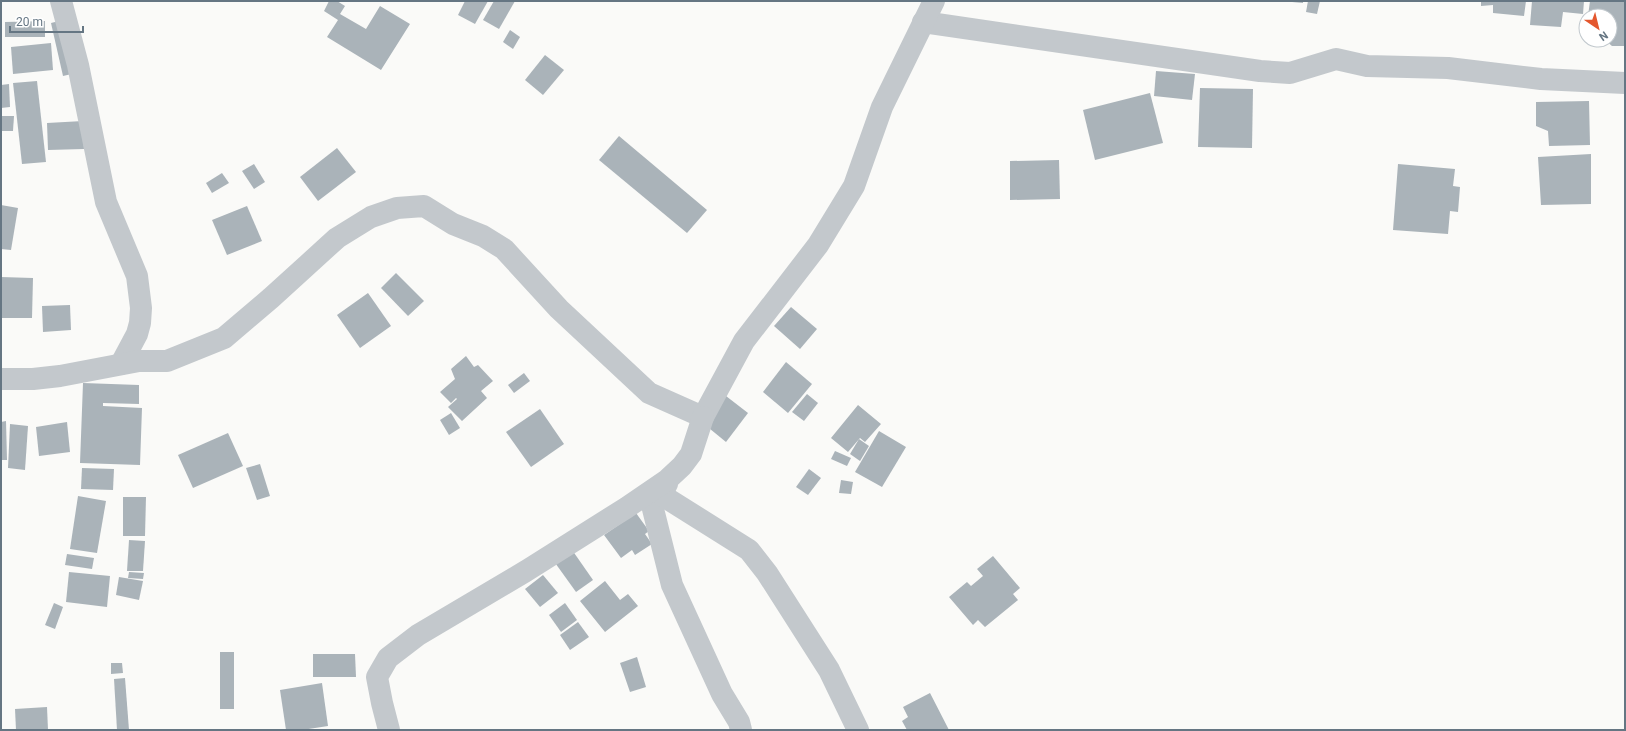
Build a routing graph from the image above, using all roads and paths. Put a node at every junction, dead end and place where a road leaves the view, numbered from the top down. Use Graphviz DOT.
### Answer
graph roads {
  1 [pos="61,1"];
  2 [pos="934,1"];
  3 [pos="923,22"];
  4 [pos="1625,83"];
  5 [pos="121,364"];
  6 [pos="1,379"];
  7 [pos="703,417"];
  8 [pos="674,473"];
  9 [pos="660,494"];
  10 [pos="389,730"];
  11 [pos="741,730"];
  12 [pos="858,730"];
  1 -- 5 [label="street"];
  2 -- 3 [label="street"];
  3 -- 4 [label="street"];
  3 -- 7 [label="street"];
  5 -- 6 [label="street"];
  5 -- 7 [label="street"];
  7 -- 8 [label="street"];
  8 -- 9 [label="street"];
  8 -- 10 [label="street"];
  9 -- 11 [label="street"];
  9 -- 12 [label="street"];
}
